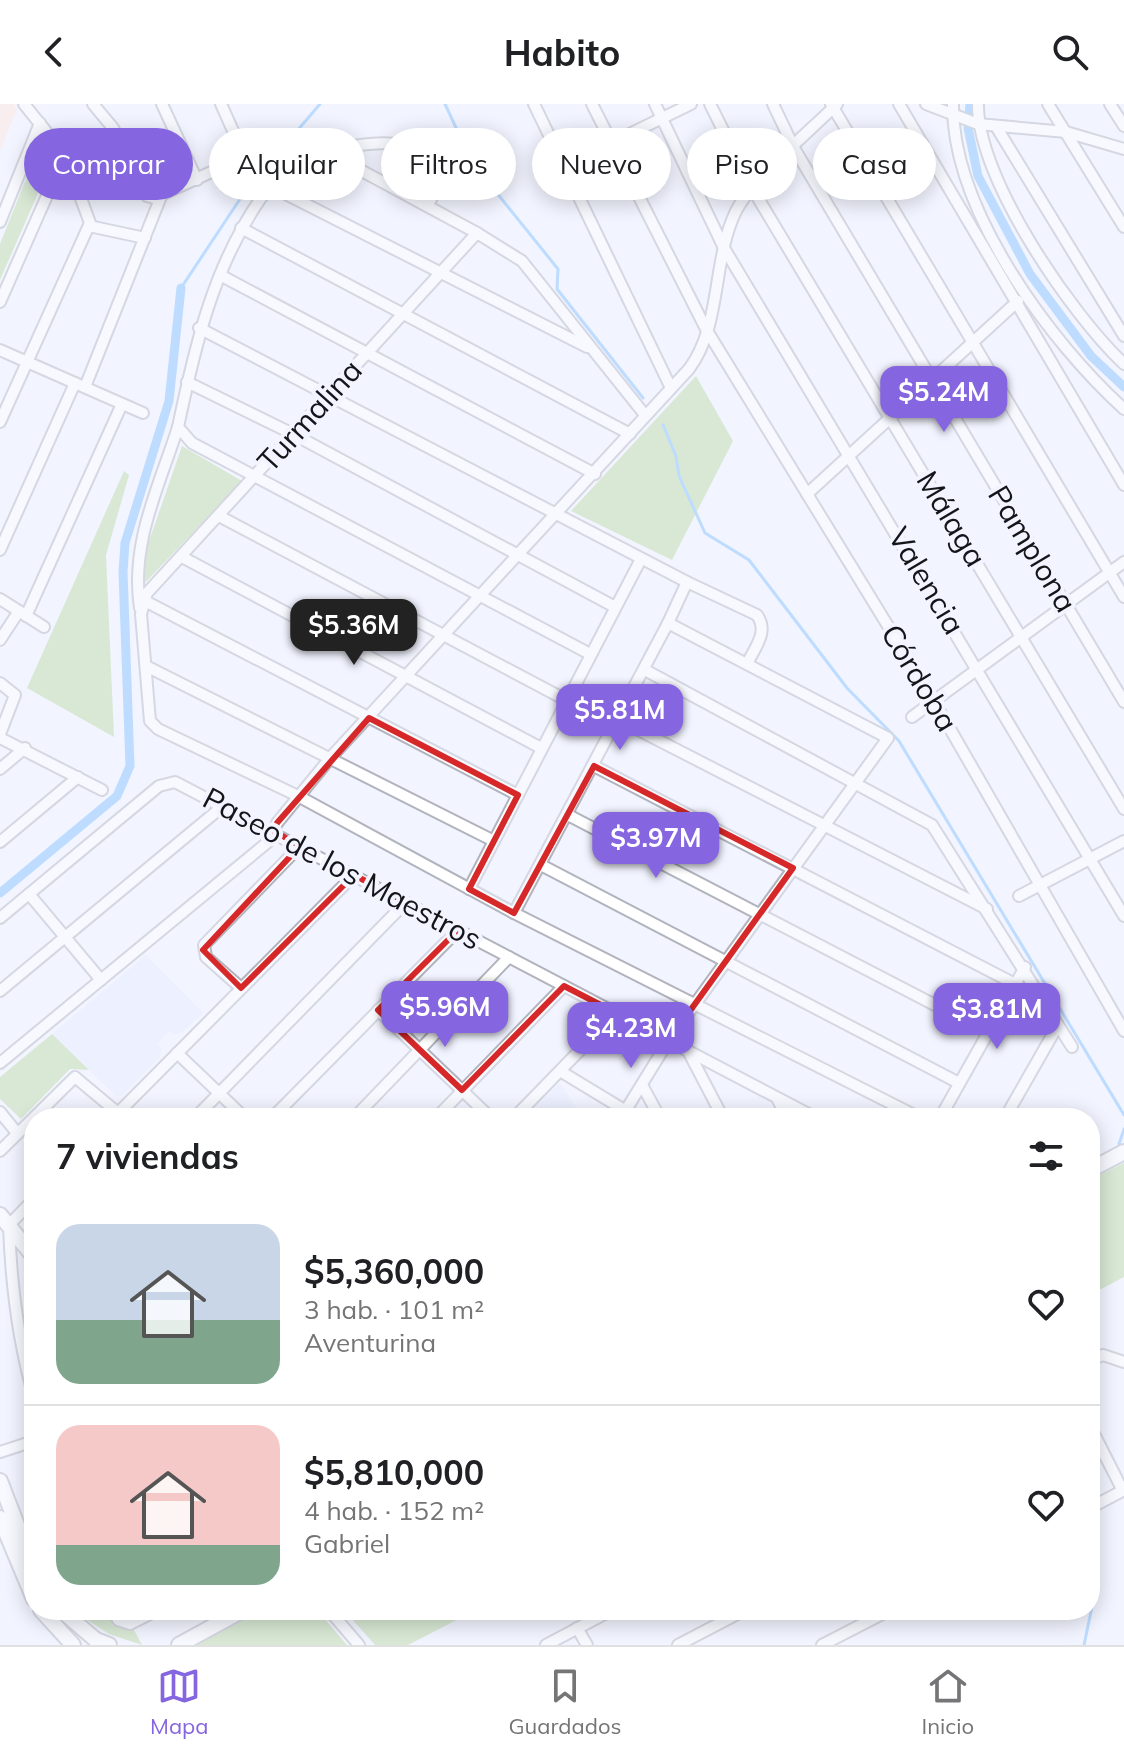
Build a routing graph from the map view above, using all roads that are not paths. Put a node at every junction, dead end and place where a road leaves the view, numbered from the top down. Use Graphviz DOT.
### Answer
graph roads {
  1 [pos="24,104"];
  2 [pos="93,104"];
  3 [pos="162,104"];
  4 [pos="221,104"];
  5 [pos="534,104"];
  6 [pos="592,104"];
  7 [pos="655,104"];
  8 [pos="691,104"];
  9 [pos="710,104"];
  10 [pos="773,104"];
  11 [pos="899,104"];
  12 [pos="926,104"];
  13 [pos="953,104"];
  14 [pos="978,104"];
  15 [pos="1048,104"];
  16 [pos="1110,104"];
  17 [pos="833,105"];
  18 [pos="662,118"];
  19 [pos="956,118"];
  20 [pos="40,123"];
  21 [pos="974,123"];
  22 [pos="1124,126"];
  23 [pos="44,128"];
  24 [pos="113,128"];
  25 [pos="545,128"];
  26 [pos="604,128"];
  27 [pos="642,128"];
  28 [pos="722,128"];
  29 [pos="784,128"];
  30 [pos="997,128"];
  31 [pos="1066,132"];
  32 [pos="365,145"];
  33 [pos="797,145"];
  34 [pos="1124,149"];
  35 [pos="797,153"];
  36 [pos="365,172"];
  37 [pos="197,180"];
  38 [pos="193,182"];
  39 [pos="45,200"];
  40 [pos="83,200"];
  41 [pos="156,200"];
  42 [pos="260,200"];
  43 [pos="298,200"];
  44 [pos="580,200"];
  45 [pos="640,200"];
  46 [pos="744,200"];
  47 [pos="759,200"];
  48 [pos="428,205"];
  49 [pos="0,222"];
  50 [pos="89,226"];
  51 [pos="1124,227"];
  52 [pos="241,228"];
  53 [pos="477,233"];
  54 [pos="145,238"];
  55 [pos="724,248"];
  56 [pos="440,272"];
  57 [pos="220,275"];
  58 [pos="1025,293"];
  59 [pos="0,302"];
  60 [pos="1016,304"];
  61 [pos="404,313"];
  62 [pos="199,328"];
  63 [pos="706,329"];
  64 [pos="1124,336"];
  65 [pos="975,343"];
  66 [pos="0,350"];
  67 [pos="593,350"];
  68 [pos="366,353"];
  69 [pos="27,362"];
  70 [pos="1124,364"];
  71 [pos="932,381"];
  72 [pos="187,382"];
  73 [pos="80,385"];
  74 [pos="671,388"];
  75 [pos="329,394"];
  76 [pos="122,404"];
  77 [pos="1124,409"];
  78 [pos="143,413"];
  79 [pos="645,415"];
  80 [pos="892,419"];
  81 [pos="0,422"];
  82 [pos="178,427"];
  83 [pos="293,434"];
  84 [pos="630,434"];
  85 [pos="849,455"];
  86 [pos="595,474"];
  87 [pos="257,475"];
  88 [pos="1124,485"];
  89 [pos="807,494"];
  90 [pos="219,516"];
  91 [pos="555,516"];
  92 [pos="0,550"];
  93 [pos="520,555"];
  94 [pos="182,557"];
  95 [pos="641,559"];
  96 [pos="1124,562"];
  97 [pos="1109,572"];
  98 [pos="687,582"];
  99 [pos="482,596"];
  100 [pos="1124,597"];
  101 [pos="0,599"];
  102 [pos="143,600"];
  103 [pos="1065,604"];
  104 [pos="615,607"];
  105 [pos="22,614"];
  106 [pos="141,614"];
  107 [pos="668,623"];
  108 [pos="44,627"];
  109 [pos="443,637"];
  110 [pos="1022,638"];
  111 [pos="0,640"];
  112 [pos="590,654"];
  113 [pos="747,664"];
  114 [pos="146,666"];
  115 [pos="645,670"];
  116 [pos="980,670"];
  117 [pos="407,676"];
  118 [pos="0,683"];
  119 [pos="566,700"];
  120 [pos="934,701"];
  121 [pos="1124,702"];
  122 [pos="912,717"];
  123 [pos="369,718"];
  124 [pos="619,720"];
  125 [pos="0,736"];
  126 [pos="25,748"];
  127 [pos="541,748"];
  128 [pos="331,757"];
  129 [pos="594,766"];
  130 [pos="0,769"];
  131 [pos="78,777"];
  132 [pos="855,781"];
  133 [pos="102,790"];
  134 [pos="518,795"];
  135 [pos="298,796"];
  136 [pos="223,806"];
  137 [pos="1124,809"];
  138 [pos="568,815"];
  139 [pos="823,825"];
  140 [pos="274,831"];
  141 [pos="494,841"];
  142 [pos="1124,841"];
  143 [pos="0,842"];
  144 [pos="300,846"];
  145 [pos="1090,859"];
  146 [pos="541,865"];
  147 [pos="793,868"];
  148 [pos="354,875"];
  149 [pos="1040,885"];
  150 [pos="469,889"];
  151 [pos="29,894"];
  152 [pos="1019,896"];
  153 [pos="406,902"];
  154 [pos="989,911"];
  155 [pos="514,913"];
  156 [pos="760,915"];
  157 [pos="1124,916"];
  158 [pos="0,918"];
  159 [pos="457,931"];
  160 [pos="65,938"];
  161 [pos="509,957"];
  162 [pos="726,962"];
  163 [pos="1025,967"];
  164 [pos="101,980"];
  165 [pos="1015,984"];
  166 [pos="564,986"];
  167 [pos="241,988"];
  168 [pos="0,991"];
  169 [pos="694,1005"];
  170 [pos="378,1010"];
  171 [pos="616,1013"];
  172 [pos="1058,1025"];
  173 [pos="1123,1029"];
  174 [pos="987,1032"];
  175 [pos="669,1040"];
  176 [pos="1072,1047"];
  177 [pos="687,1049"];
  178 [pos="420,1050"];
  179 [pos="177,1053"];
  180 [pos="0,1063"];
  181 [pos="560,1071"];
  182 [pos="959,1083"];
  183 [pos="642,1085"];
  184 [pos="462,1090"];
  185 [pos="220,1093"];
  186 [pos="776,1097"];
  187 [pos="43,1108"];
  188 [pos="108,1108"];
  189 [pos="123,1108"];
  190 [pos="205,1108"];
  191 [pos="235,1108"];
  192 [pos="282,1108"];
  193 [pos="364,1108"];
  194 [pos="445,1108"];
  195 [pos="481,1108"];
  196 [pos="524,1108"];
  197 [pos="614,1108"];
  198 [pos="628,1108"];
  199 [pos="655,1108"];
  200 [pos="718,1108"];
  201 [pos="782,1108"];
  202 [pos="797,1108"];
  203 [pos="900,1108"];
  204 [pos="945,1108"];
  205 [pos="1011,1108"];
  206 [pos="0,1112"];
  207 [pos="24,1126"];
  208 [pos="17,1133"];
  209 [pos="0,1151"];
  210 [pos="1122,1152"];
  211 [pos="1100,1164"];
  212 [pos="24,1206"];
  213 [pos="4,1220"];
  214 [pos="24,1245"];
  215 [pos="1100,1356"];
  216 [pos="24,1361"];
  217 [pos="1124,1362"];
  218 [pos="24,1444"];
  219 [pos="1100,1445"];
  220 [pos="0,1452"];
  221 [pos="0,1481"];
  222 [pos="1123,1490"];
  223 [pos="1100,1503"];
  224 [pos="0,1518"];
  225 [pos="24,1543"];
  226 [pos="24,1575"];
  227 [pos="50,1620"];
  228 [pos="72,1620"];
  229 [pos="118,1620"];
  230 [pos="138,1620"];
  231 [pos="225,1620"];
  232 [pos="338,1620"];
  233 [pos="593,1620"];
  234 [pos="726,1620"];
  235 [pos="871,1620"];
  236 [pos="577,1628"];
  237 [pos="98,1643"];
  238 [pos="73,1645"];
  239 [pos="179,1645"];
  240 [pos="359,1645"];
  241 [pos="546,1645"];
  242 [pos="587,1645"];
  243 [pos="678,1645"];
  244 [pos="822,1645"];
  1 -- 20 [label="street"];
  2 -- 24 [label="street"];
  3 -- 37 [label="street"];
  4 -- 37 [label="street"];
  5 -- 25 [label="street"];
  6 -- 26 [label="street, Córdoba"];
  7 -- 18 [label="street, Valencia"];
  8 -- 18 [label="street"];
  9 -- 28 [label="street, Málaga"];
  10 -- 29 [label="street, Pamplona"];
  11 -- 60 [label="street"];
  12 -- 19 [label="street"];
  13 -- 19 [label="street"];
  14 -- 21 [label="street"];
  15 -- 31 [label="street"];
  16 -- 22 [label="street"];
  17 -- 33 [label="street"];
  17 -- 65 [label="street"];
  18 -- 27 [label="street"];
  18 -- 55 [label="street, Valencia"];
  19 -- 21 [label="street"];
  19 -- 58 [label="street"];
  20 -- 23 [label="street"];
  20 -- 49 [label="street"];
  21 -- 30 [label="street"];
  21 -- 70 [label="street"];
  30 -- 31 [label="street"];
  30 -- 64 [label="street"];
  31 -- 34 [label="street"];
  31 -- 51 [label="street"];
  32 -- 48 [label="street"];
  35 -- 71 [label="street, Pamplona"];
  36 -- 48 [label="street"];
  37 -- 38 [label="street"];
  39 -- 59 [label="street"];
  40 -- 50 [label="street"];
  41 -- 54 [label="street"];
  42 -- 52 [label="street"];
  43 -- 56 [label="street"];
  44 -- 74 [label="street"];
  45 -- 63 [label="street, Córdoba"];
  46 -- 55 [label="street"];
  47 -- 80 [label="street, Málaga"];
  48 -- 53 [label="street"];
  50 -- 54 [label="street"];
  50 -- 69 [label="street"];
  52 -- 57 [label="street"];
  52 -- 61 [label="street"];
  53 -- 56 [label="street, Turmalina"];
  53 -- 67 [label="street"];
  54 -- 73 [label="street"];
  55 -- 63 [label="street"];
  55 -- 85 [label="street, Valencia"];
  56 -- 61 [label="street, Turmalina"];
  56 -- 67 [label="street"];
  57 -- 62 [label="street"];
  57 -- 68 [label="street"];
  58 -- 60 [label="street"];
  58 -- 77 [label="street"];
  60 -- 65 [label="street"];
  60 -- 88 [label="street"];
  61 -- 68 [label="street, Turmalina"];
  61 -- 84 [label="street"];
  62 -- 72 [label="street"];
  62 -- 75 [label="street"];
  63 -- 74 [label="street"];
  63 -- 89 [label="street, Córdoba"];
  65 -- 71 [label="street"];
  65 -- 97 [label="street"];
  66 -- 69 [label="street"];
  67 -- 79 [label="street"];
  68 -- 75 [label="street, Turmalina"];
  68 -- 86 [label="street"];
  69 -- 73 [label="street"];
  69 -- 81 [label="street"];
  71 -- 80 [label="street"];
  71 -- 103 [label="street, Pamplona"];
  72 -- 82 [label="street"];
  72 -- 83 [label="street"];
  73 -- 76 [label="street"];
  73 -- 92 [label="street"];
  74 -- 79 [label="street"];
  75 -- 83 [label="street, Turmalina"];
  75 -- 91 [label="street"];
  76 -- 78 [label="street"];
  76 -- 105 [label="street"];
  79 -- 84 [label="street"];
  80 -- 85 [label="street"];
  80 -- 110 [label="street, Málaga"];
  82 -- 87 [label="street"];
  82 -- 106 [label="street"];
  83 -- 87 [label="street, Turmalina"];
  83 -- 93 [label="street"];
  84 -- 86 [label="street"];
  85 -- 89 [label="street"];
  85 -- 116 [label="street, Valencia"];
  86 -- 91 [label="street"];
  87 -- 90 [label="street, Turmalina"];
  87 -- 99 [label="street"];
  89 -- 120 [label="street, Córdoba"];
  90 -- 94 [label="street, Turmalina"];
  90 -- 109 [label="street"];
  91 -- 93 [label="street"];
  91 -- 95 [label="street"];
  93 -- 99 [label="street"];
  93 -- 104 [label="street"];
  94 -- 102 [label="street, Turmalina"];
  94 -- 117 [label="street"];
  95 -- 98 [label="street"];
  95 -- 104 [label="street"];
  96 -- 97 [label="street"];
  97 -- 100 [label="street"];
  97 -- 103 [label="street"];
  98 -- 107 [label="street"];
  98 -- 113 [label="street"];
  99 -- 109 [label="street"];
  99 -- 112 [label="street"];
  101 -- 105 [label="street"];
  102 -- 106 [label="street"];
  102 -- 123 [label="street"];
  103 -- 110 [label="street"];
  103 -- 121 [label="street, Pamplona"];
  104 -- 112 [label="street"];
  105 -- 108 [label="street"];
  105 -- 111 [label="street"];
  106 -- 114 [label="street"];
  107 -- 113 [label="street"];
  107 -- 115 [label="street"];
  109 -- 117 [label="street"];
  109 -- 119 [label="street"];
  110 -- 116 [label="street"];
  110 -- 137 [label="street, Málaga"];
  112 -- 119 [label="street"];
  113 -- 132 [label="street"];
  114 -- 128 [label="street"];
  114 -- 135 [label="street"];
  115 -- 124 [label="street"];
  115 -- 132 [label="street"];
  116 -- 120 [label="street"];
  116 -- 145 [label="street, Valencia"];
  117 -- 123 [label="street"];
  117 -- 127 [label="street"];
  118 -- 125 [label="street"];
  119 -- 127 [label="street"];
  120 -- 122 [label="street"];
  120 -- 149 [label="street, Córdoba"];
  123 -- 128 [label="street"];
  123 -- 134 [label="street"];
  124 -- 129 [label="street"];
  124 -- 139 [label="street"];
  125 -- 126 [label="street"];
  126 -- 130 [label="street"];
  126 -- 131 [label="street"];
  127 -- 134 [label="street"];
  128 -- 135 [label="street"];
  128 -- 141 [label="street"];
  129 -- 138 [label="street"];
  129 -- 147 [label="street"];
  131 -- 133 [label="street"];
  131 -- 143 [label="street"];
  132 -- 139 [label="street"];
  132 -- 154 [label="street"];
  134 -- 141 [label="street"];
  135 -- 140 [label="street"];
  135 -- 150 [label="street"];
  136 -- 140 [label="street, Paseo de los Maestros"];
  136 -- 151 [label="street, Paseo de los Maestros"];
  136 -- 160 [label="street"];
  138 -- 146 [label="street"];
  138 -- 156 [label="street"];
  139 -- 147 [label="street"];
  139 -- 154 [label="street"];
  140 -- 144 [label="street, Paseo de los Maestros"];
  140 -- 164 [label="street"];
  141 -- 150 [label="street"];
  142 -- 145 [label="street"];
  144 -- 148 [label="street, Paseo de los Maestros"];
  144 -- 167 [label="street"];
  145 -- 149 [label="street"];
  145 -- 157 [label="street, Valencia"];
  146 -- 155 [label="street"];
  146 -- 162 [label="street"];
  147 -- 156 [label="street"];
  147 -- 165 [label="street"];
  148 -- 153 [label="street, Paseo de los Maestros"];
  148 -- 167 [label="street"];
  149 -- 152 [label="street"];
  149 -- 173 [label="street, Córdoba"];
  150 -- 155 [label="street"];
  151 -- 158 [label="street"];
  151 -- 160 [label="street"];
  153 -- 159 [label="street, Paseo de los Maestros"];
  153 -- 185 [label="street"];
  154 -- 163 [label="street"];
  155 -- 169 [label="street"];
  156 -- 162 [label="street"];
  156 -- 174 [label="street"];
  159 -- 161 [label="street, Paseo de los Maestros"];
  159 -- 170 [label="street"];
  160 -- 164 [label="street"];
  160 -- 168 [label="street"];
  161 -- 166 [label="street, Paseo de los Maestros"];
  161 -- 178 [label="street"];
  162 -- 169 [label="street"];
  162 -- 182 [label="street"];
  163 -- 165 [label="street"];
  163 -- 172 [label="street"];
  164 -- 180 [label="street"];
  165 -- 174 [label="street"];
  166 -- 171 [label="street, Paseo de los Maestros"];
  166 -- 184 [label="street"];
  167 -- 179 [label="street"];
  169 -- 175 [label="street"];
  169 -- 203 [label="street"];
  170 -- 178 [label="street"];
  170 -- 192 [label="street"];
  171 -- 175 [label="street, Paseo de los Maestros"];
  171 -- 181 [label="street"];
  172 -- 176 [label="street"];
  172 -- 205 [label="street"];
  174 -- 182 [label="street"];
  175 -- 177 [label="street, Paseo de los Maestros"];
  175 -- 183 [label="street"];
  177 -- 186 [label="street, Paseo de los Maestros"];
  177 -- 200 [label="street"];
  178 -- 184 [label="street"];
  178 -- 193 [label="street"];
  179 -- 185 [label="street"];
  179 -- 189 [label="street"];
  181 -- 196 [label="street"];
  181 -- 197 [label="street"];
  182 -- 204 [label="street"];
  183 -- 198 [label="street"];
  183 -- 199 [label="street"];
  184 -- 194 [label="street"];
  184 -- 195 [label="street"];
  185 -- 190 [label="street"];
  185 -- 191 [label="street"];
  186 -- 201 [label="street"];
  186 -- 202 [label="street, Paseo de los Maestros"];
  187 -- 188 [label="street"];
  206 -- 208 [label="street"];
  207 -- 208 [label="street"];
  208 -- 209 [label="street"];
  210 -- 211 [label="street"];
  212 -- 213 [label="street"];
  213 -- 214 [label="street"];
  213 -- 216 [label="street"];
  215 -- 217 [label="street"];
  218 -- 220 [label="street"];
  219 -- 222 [label="street"];
  221 -- 225 [label="street"];
  222 -- 223 [label="street"];
  224 -- 226 [label="street"];
  227 -- 238 [label="street"];
  228 -- 237 [label="street"];
  229 -- 230 [label="street"];
  231 -- 239 [label="street"];
  232 -- 240 [label="street"];
  233 -- 236 [label="street"];
  234 -- 243 [label="street"];
  235 -- 244 [label="street"];
  236 -- 241 [label="street"];
  236 -- 242 [label="street"];
}
